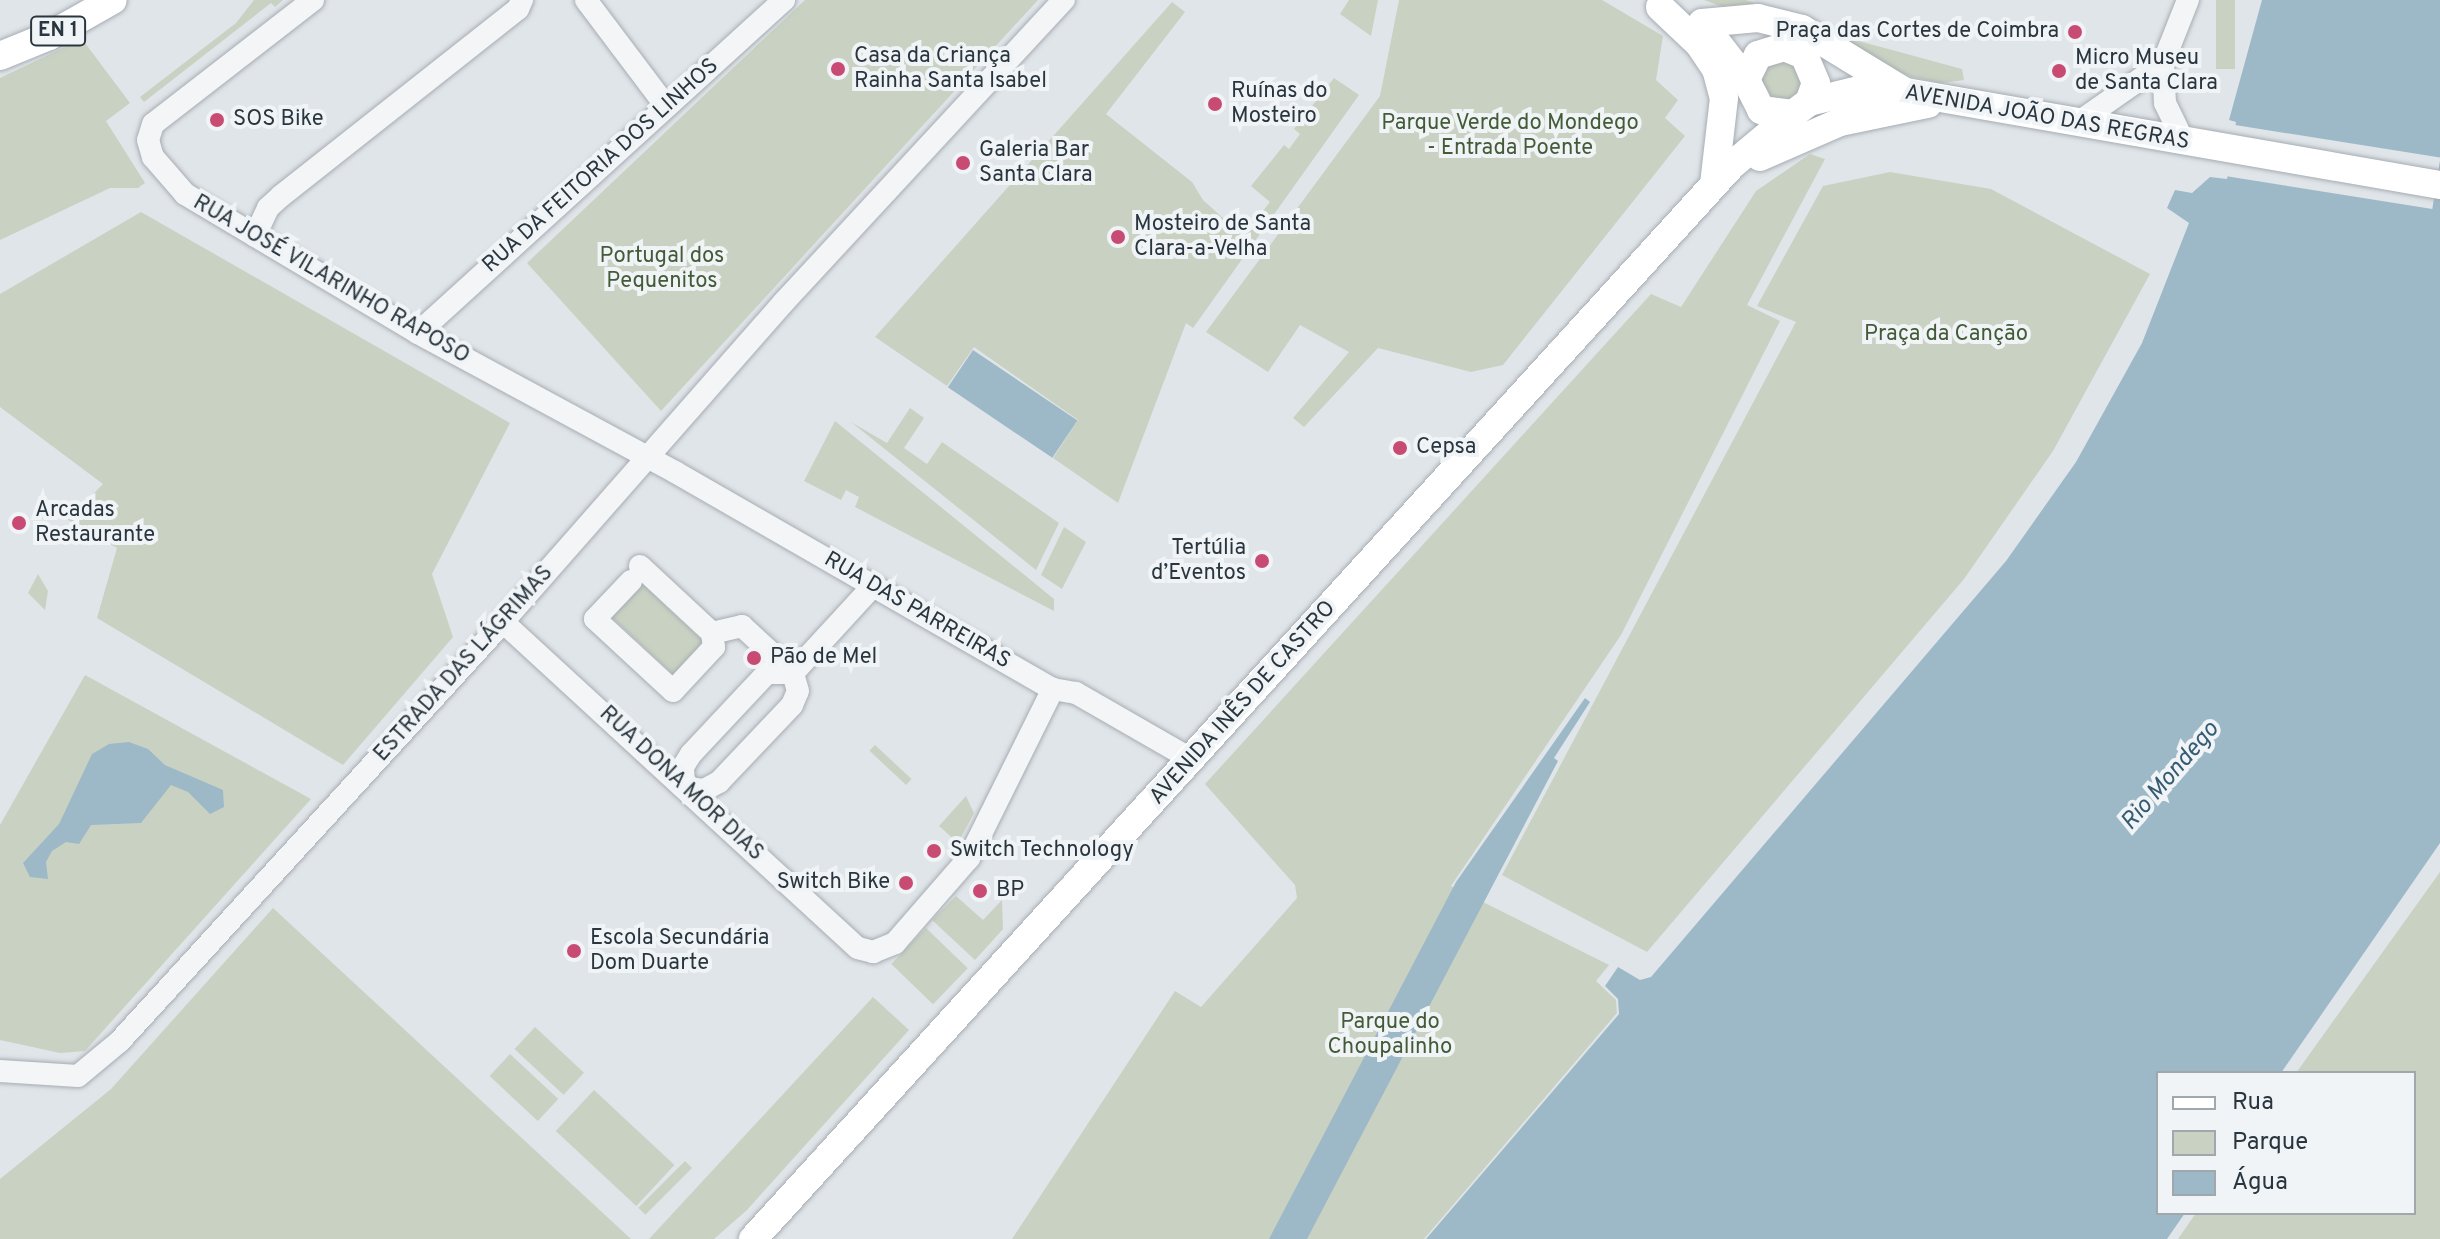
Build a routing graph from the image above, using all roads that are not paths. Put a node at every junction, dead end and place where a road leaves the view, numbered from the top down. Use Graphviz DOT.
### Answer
graph roads {
  1 [pos="113,0"];
  2 [pos="313,0"];
  3 [pos="510,0"];
  4 [pos="522,0"];
  5 [pos="586,0"];
  6 [pos="784,0"];
  7 [pos="1064,0"];
  8 [pos="2188,0"];
  9 [pos="1655,4"];
  10 [pos="1702,23"];
  11 [pos="1784,47"];
  12 [pos="0,56"];
  13 [pos="1811,63"];
  14 [pos="2163,63"];
  15 [pos="1863,89"];
  16 [pos="1750,91"];
  17 [pos="1906,92"];
  18 [pos="1944,101"];
  19 [pos="665,105"];
  20 [pos="1801,108"];
  21 [pos="2076,124"];
  22 [pos="2184,142"];
  23 [pos="1723,174"];
  24 [pos="2440,185"];
  25 [pos="268,208"];
  26 [pos="255,236"];
  27 [pos="418,333"];
  28 [pos="644,460"];
  29 [pos="873,586"];
  30 [pos="503,622"];
  31 [pos="712,633"];
  32 [pos="793,673"];
  33 [pos="1053,689"];
  34 [pos="1191,759"];
  35 [pos="684,787"];
  36 [pos="0,1071"];
  37 [pos="753,1239"];
  1 -- 12 [label="main road, EN 1"];
  2 -- 26 [label="street, RUA JOSÉ VILARINHO RAPOSO"];
  3 -- 25 [label="street"];
  4 -- 25 [label="street"];
  5 -- 19 [label="street"];
  6 -- 19 [label="street, RUA DA FEITORIA DOS LINHOS"];
  7 -- 28 [label="street, ESTRADA DAS LÁGRIMAS"];
  8 -- 14 [label="street"];
  9 -- 10 [label="main road"];
  9 -- 23 [label="main road"];
  10 -- 11 [label="main road"];
  10 -- 16 [label="main road"];
  10 -- 17 [label="main road"];
  11 -- 13 [label="main road"];
  11 -- 16 [label="main road"];
  13 -- 15 [label="main road, AVENIDA JOÃO DAS REGRAS"];
  13 -- 20 [label="main road"];
  14 -- 21 [label="street"];
  14 -- 22 [label="street"];
  15 -- 17 [label="main road, AVENIDA JOÃO DAS REGRAS"];
  15 -- 20 [label="main road, AVENIDA JOÃO DAS REGRAS"];
  16 -- 20 [label="main road"];
  16 -- 23 [label="main road, AVENIDA INÊS DE CASTRO"];
  17 -- 18 [label="main road, AVENIDA JOÃO DAS REGRAS"];
  18 -- 21 [label="main road, AVENIDA JOÃO DAS REGRAS"];
  18 -- 23 [label="main road"];
  19 -- 27 [label="street, RUA DA FEITORIA DOS LINHOS"];
  20 -- 23 [label="main road, AVENIDA INÊS DE CASTRO"];
  21 -- 22 [label="main road, AVENIDA JOÃO DAS REGRAS"];
  22 -- 24 [label="main road, AVENIDA JOÃO DAS REGRAS"];
  23 -- 34 [label="main road, AVENIDA INÊS DE CASTRO"];
  25 -- 26 [label="street"];
  26 -- 27 [label="street, RUA JOSÉ VILARINHO RAPOSO"];
  27 -- 28 [label="street, RUA JOSÉ VILARINHO RAPOSO"];
  28 -- 29 [label="street, RUA DAS PARREIRAS"];
  28 -- 30 [label="street, ESTRADA DAS LÁGRIMAS"];
  29 -- 32 [label="street"];
  29 -- 33 [label="street, RUA DAS PARREIRAS"];
  30 -- 35 [label="street, RUA DONA MOR DIAS"];
  30 -- 36 [label="street, ESTRADA DAS LÁGRIMAS"];
  31 -- 31 [label="street"];
  31 -- 32 [label="street"];
  32 -- 35 [label="street"];
  32 -- 35 [label="street"];
  33 -- 34 [label="street, RUA DAS PARREIRAS"];
  33 -- 35 [label="street, RUA DONA MOR DIAS"];
  34 -- 37 [label="main road, AVENIDA INÊS DE CASTRO"];
}
